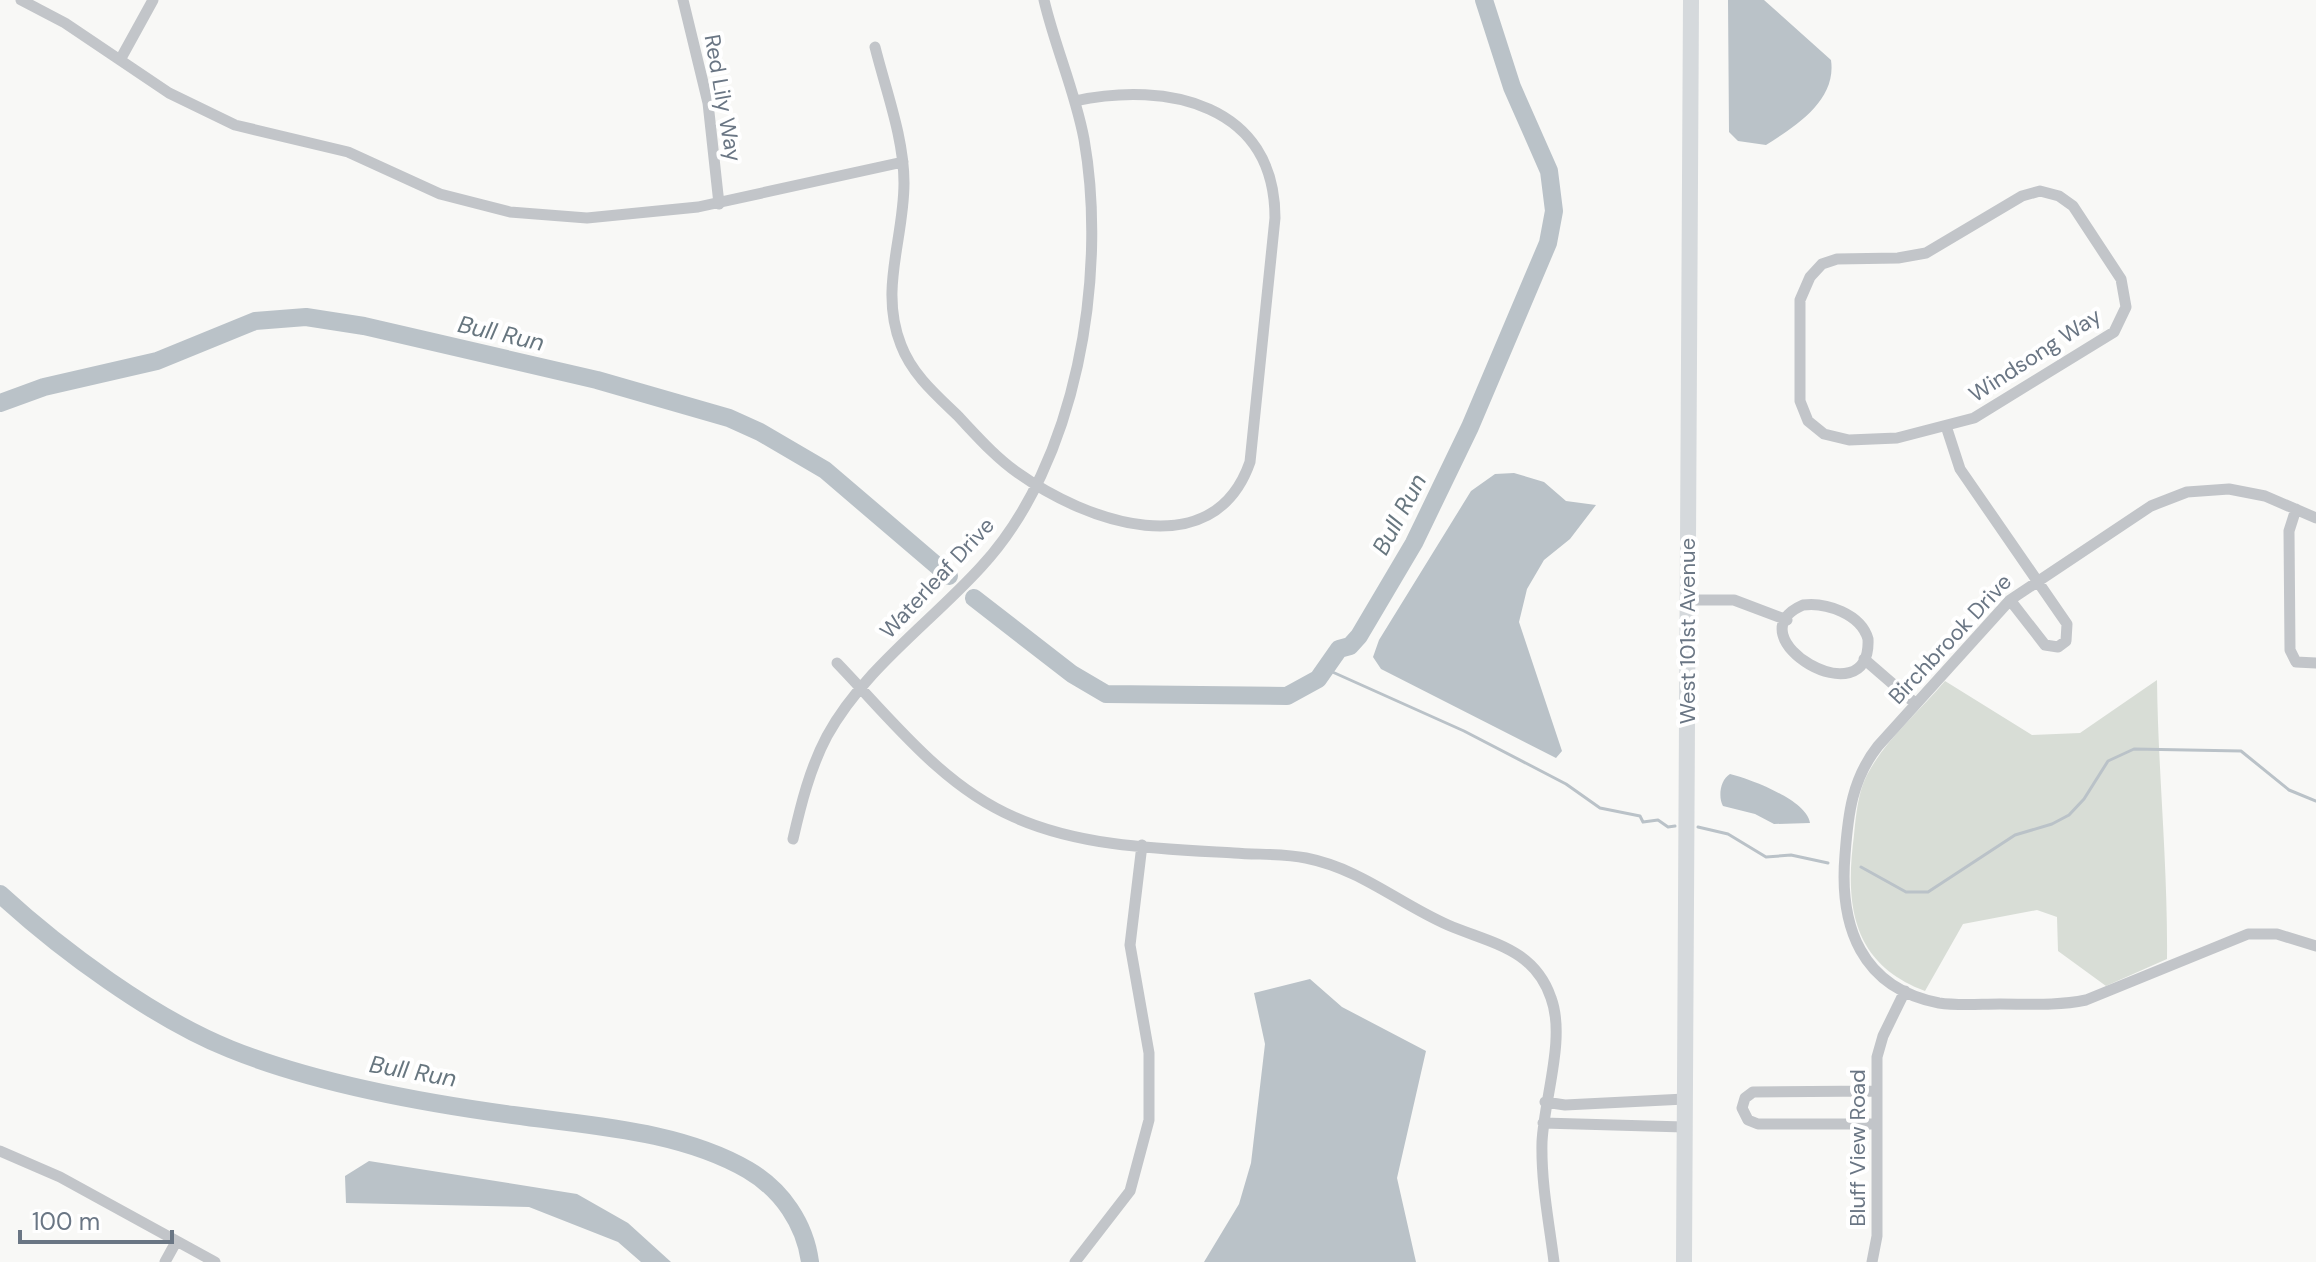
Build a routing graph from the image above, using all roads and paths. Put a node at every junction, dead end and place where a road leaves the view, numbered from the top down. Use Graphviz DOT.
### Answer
graph roads {
  1 [pos="21,0"];
  2 [pos="153,0"];
  3 [pos="683,0"];
  4 [pos="1044,0"];
  5 [pos="1691,0"];
  6 [pos="875,47"];
  7 [pos="120,60"];
  8 [pos="1075,101"];
  9 [pos="903,162"];
  10 [pos="719,204"];
  11 [pos="1946,426"];
  12 [pos="1037,485"];
  13 [pos="2296,509"];
  14 [pos="2316,518"];
  15 [pos="2037,579"];
  16 [pos="1687,600"];
  17 [pos="2010,600"];
  18 [pos="1787,620"];
  19 [pos="1864,659"];
  20 [pos="837,663"];
  21 [pos="2316,663"];
  22 [pos="861,687"];
  23 [pos="1916,704"];
  24 [pos="793,839"];
  25 [pos="1142,845"];
  26 [pos="2316,946"];
  27 [pos="1905,991"];
  28 [pos="1875,1091"];
  29 [pos="1685,1099"];
  30 [pos="1545,1102"];
  31 [pos="1543,1123"];
  32 [pos="1875,1124"];
  33 [pos="1684,1127"];
  34 [pos="0,1151"];
  35 [pos="176,1242"];
  36 [pos="165,1262"];
  37 [pos="215,1262"];
  38 [pos="1075,1262"];
  39 [pos="1554,1262"];
  40 [pos="1684,1262"];
  41 [pos="1872,1262"];
  1 -- 7 [label="street"];
  2 -- 7 [label="street"];
  3 -- 10 [label="street, Red Lily Way"];
  4 -- 8 [label="street, Waterleaf Drive"];
  5 -- 16 [label="street, West 101st Avenue"];
  6 -- 9 [label="street"];
  7 -- 10 [label="street"];
  8 -- 12 [label="street, Waterleaf Drive"];
  8 -- 12 [label="street"];
  9 -- 10 [label="street"];
  9 -- 12 [label="street"];
  11 -- 11 [label="street, Windsong Way"];
  11 -- 15 [label="street"];
  12 -- 22 [label="street, Waterleaf Drive"];
  13 -- 14 [label="street, Birchbrook Drive"];
  13 -- 15 [label="street, Birchbrook Drive"];
  13 -- 21 [label="street"];
  15 -- 17 [label="street, Birchbrook Drive"];
  15 -- 17 [label="street"];
  16 -- 18 [label="street"];
  16 -- 29 [label="street, West 101st Avenue"];
  17 -- 23 [label="street, Birchbrook Drive"];
  18 -- 19 [label="street"];
  18 -- 19 [label="street"];
  19 -- 23 [label="street"];
  20 -- 22 [label="street"];
  22 -- 24 [label="street, Waterleaf Drive"];
  22 -- 25 [label="street"];
  23 -- 27 [label="street, Birchbrook Drive"];
  25 -- 30 [label="street"];
  25 -- 38 [label="street"];
  26 -- 27 [label="street"];
  27 -- 28 [label="street, Bluff View Road"];
  28 -- 32 [label="street, Bluff View Road"];
  28 -- 32 [label="street"];
  29 -- 30 [label="street"];
  29 -- 33 [label="street, West 101st Avenue"];
  30 -- 31 [label="street"];
  31 -- 33 [label="street"];
  31 -- 39 [label="street"];
  32 -- 41 [label="street, Bluff View Road"];
  33 -- 40 [label="street, West 101st Avenue"];
  34 -- 35 [label="street"];
  35 -- 36 [label="street"];
  35 -- 37 [label="street"];
}
